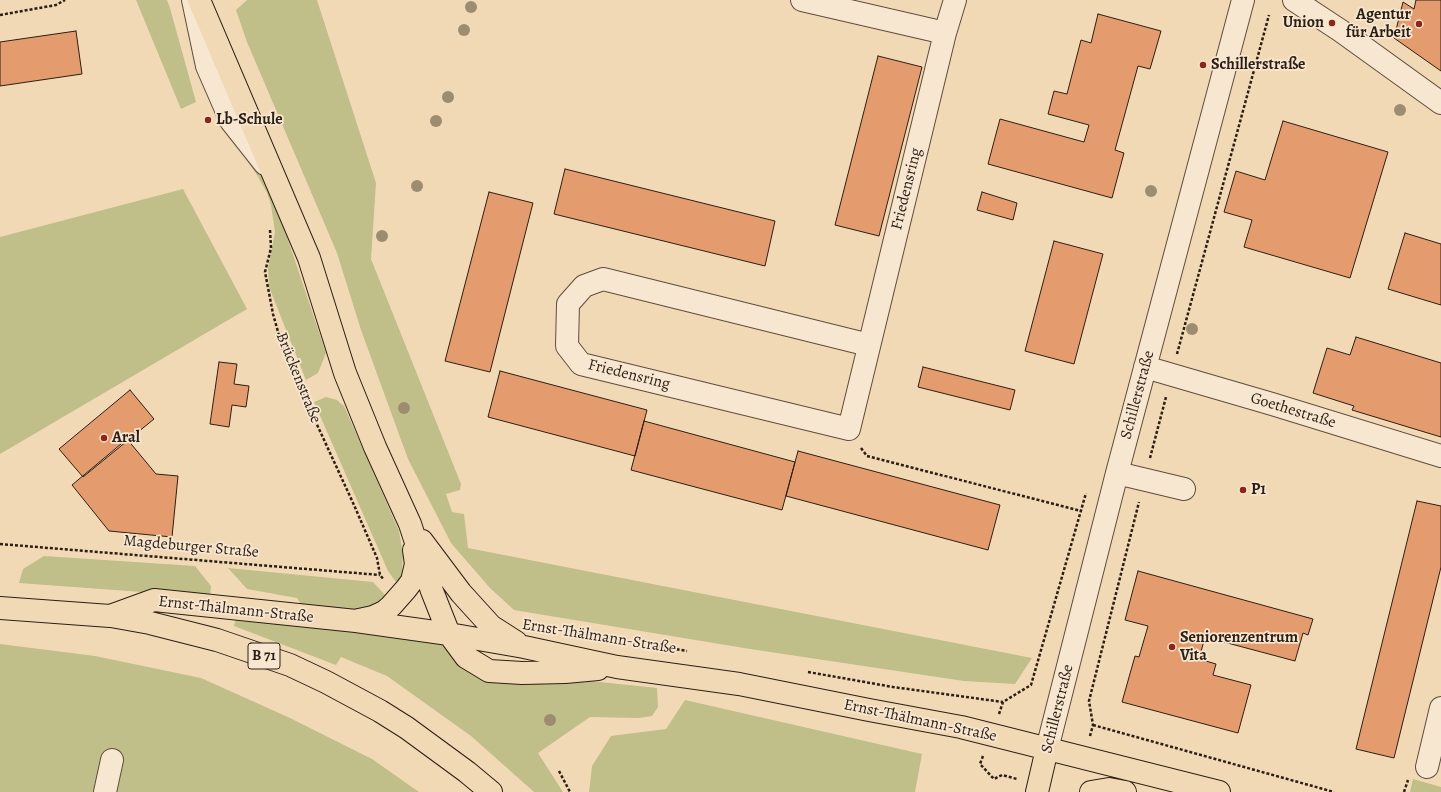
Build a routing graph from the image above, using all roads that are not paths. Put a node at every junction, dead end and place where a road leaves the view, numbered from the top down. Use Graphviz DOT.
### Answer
graph roads {
  1 [pos="193,0"];
  2 [pos="199,0"];
  3 [pos="802,0"];
  4 [pos="955,0"];
  5 [pos="1243,0"];
  6 [pos="1294,0"];
  7 [pos="945,33"];
  8 [pos="1441,103"];
  9 [pos="275,177"];
  10 [pos="869,345"];
  11 [pos="1145,367"];
  12 [pos="1441,456"];
  13 [pos="1117,473"];
  14 [pos="1184,489"];
  15 [pos="410,524"];
  16 [pos="0,608"];
  17 [pos="110,616"];
  18 [pos="356,621"];
  19 [pos="447,629"];
  20 [pos="524,647"];
  21 [pos="617,667"];
  22 [pos="1441,708"];
  23 [pos="1048,749"];
  24 [pos="112,760"];
  25 [pos="1427,767"];
  26 [pos="1206,791"];
  27 [pos="105,792"];
  28 [pos="491,792"];
  29 [pos="1038,792"];
  30 [pos="1091,792"];
  31 [pos="1125,792"];
  1 -- 9 [label="street"];
  2 -- 9 [label="main road"];
  3 -- 7 [label="street"];
  4 -- 7 [label="street, Friedensring"];
  5 -- 11 [label="street, Schillerstraße"];
  6 -- 8 [label="street"];
  7 -- 10 [label="street, Friedensring"];
  9 -- 15 [label="main road"];
  10 -- 10 [label="street, Friedensring"];
  11 -- 12 [label="street, Goethestraße"];
  11 -- 13 [label="street, Schillerstraße"];
  13 -- 14 [label="street"];
  13 -- 23 [label="street, Schillerstraße"];
  15 -- 18 [label="main road"];
  15 -- 19 [label="main road"];
  15 -- 20 [label="main road"];
  16 -- 17 [label="main road, Ernst-Thälmann-Straße / B 71"];
  17 -- 18 [label="main road, Ernst-Thälmann-Straße"];
  17 -- 28 [label="main road, B 71"];
  18 -- 19 [label="main road, Ernst-Thälmann-Straße"];
  19 -- 20 [label="main road, Ernst-Thälmann-Straße"];
  19 -- 21 [label="main road, Ernst-Thälmann-Straße"];
  20 -- 21 [label="main road, Ernst-Thälmann-Straße"];
  21 -- 23 [label="main road, Ernst-Thälmann-Straße"];
  22 -- 25 [label="street"];
  23 -- 26 [label="main road, Ernst-Thälmann-Straße"];
  23 -- 29 [label="main road, Schillerstraße"];
  24 -- 27 [label="street"];
  30 -- 31 [label="main road"];
}
